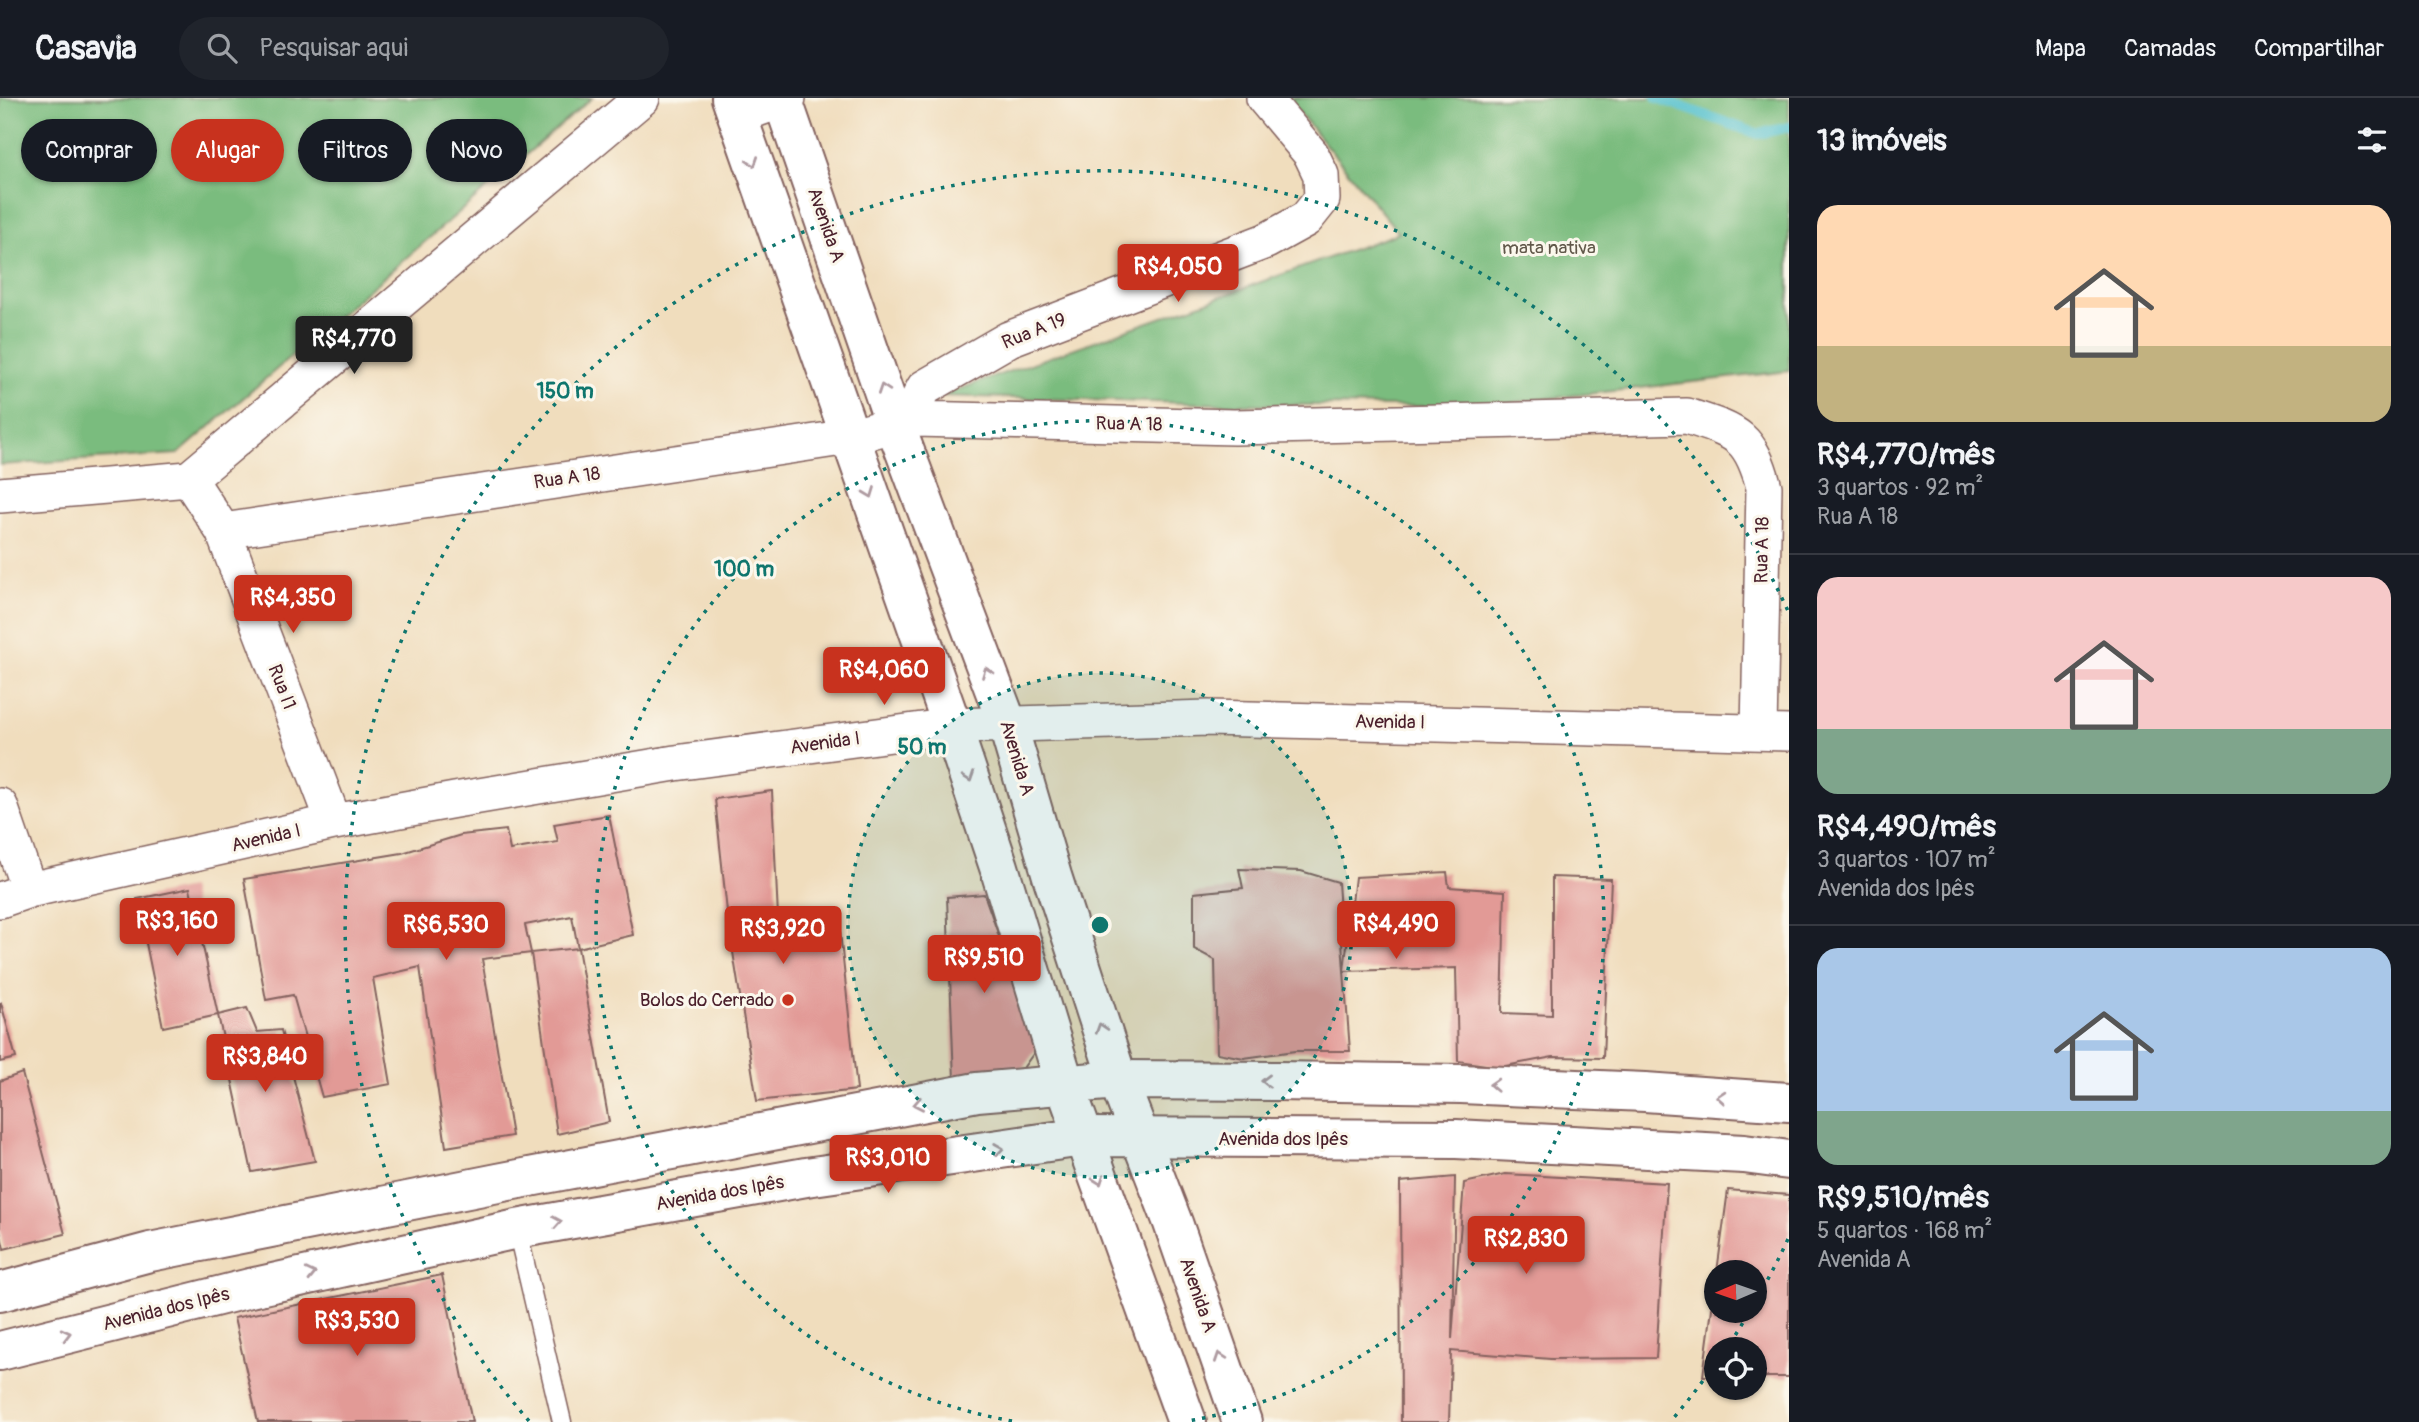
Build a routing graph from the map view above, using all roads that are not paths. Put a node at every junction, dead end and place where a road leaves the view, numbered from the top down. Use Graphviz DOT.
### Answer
graph roads {
  1 [pos="642,98"];
  2 [pos="784,98"];
  3 [pos="1264,98"];
  4 [pos="734,107"];
  5 [pos="906,422"];
  6 [pos="849,437"];
  7 [pos="189,479"];
  8 [pos="0,495"];
  9 [pos="223,531"];
  10 [pos="952,726"];
  11 [pos="1008,726"];
  12 [pos="1774,732"];
  13 [pos="0,806"];
  14 [pos="334,822"];
  15 [pos="15,895"];
  16 [pos="1118,1080"];
  17 [pos="1065,1085"];
  18 [pos="1789,1102"];
  19 [pos="1083,1137"];
  20 [pos="1139,1139"];
  21 [pos="1789,1160"];
  22 [pos="517,1229"];
  23 [pos="0,1292"];
  24 [pos="0,1351"];
  25 [pos="562,1422"];
  26 [pos="1187,1422"];
  27 [pos="1242,1422"];
  1 -- 7 [label="street"];
  2 -- 4 [label="street"];
  5 -- 2 [label="main road, Avenida A, one-way"];
  3 -- 5 [label="street, Rua A 19"];
  4 -- 6 [label="main road, one-way"];
  5 -- 6 [label="street, Rua A 18"];
  11 -- 5 [label="main road, Avenida A, one-way"];
  5 -- 12 [label="street, Rua A 18"];
  6 -- 9 [label="street, Rua A 18"];
  6 -- 10 [label="main road, one-way"];
  7 -- 8 [label="street"];
  7 -- 9 [label="street, Rua I1"];
  9 -- 14 [label="street, Rua I1"];
  10 -- 11 [label="street, Avenida I"];
  10 -- 14 [label="street, Avenida I"];
  10 -- 17 [label="main road, one-way"];
  11 -- 12 [label="street, Avenida I"];
  16 -- 11 [label="main road, Avenida A, one-way"];
  13 -- 15 [label="street"];
  14 -- 15 [label="street, Avenida I"];
  16 -- 17 [label="main road"];
  18 -- 16 [label="main road, one-way"];
  16 -- 20 [label="main road, Avenida A"];
  17 -- 19 [label="main road"];
  17 -- 23 [label="main road, one-way"];
  19 -- 20 [label="main road, Avenida dos Ipês"];
  22 -- 19 [label="main road, Avenida dos Ipês, one-way"];
  19 -- 26 [label="main road, one-way"];
  20 -- 21 [label="main road, Avenida dos Ipês"];
  27 -- 20 [label="main road, Avenida A, one-way"];
  24 -- 22 [label="main road, Avenida dos Ipês, one-way"];
  22 -- 25 [label="lane"];
}
